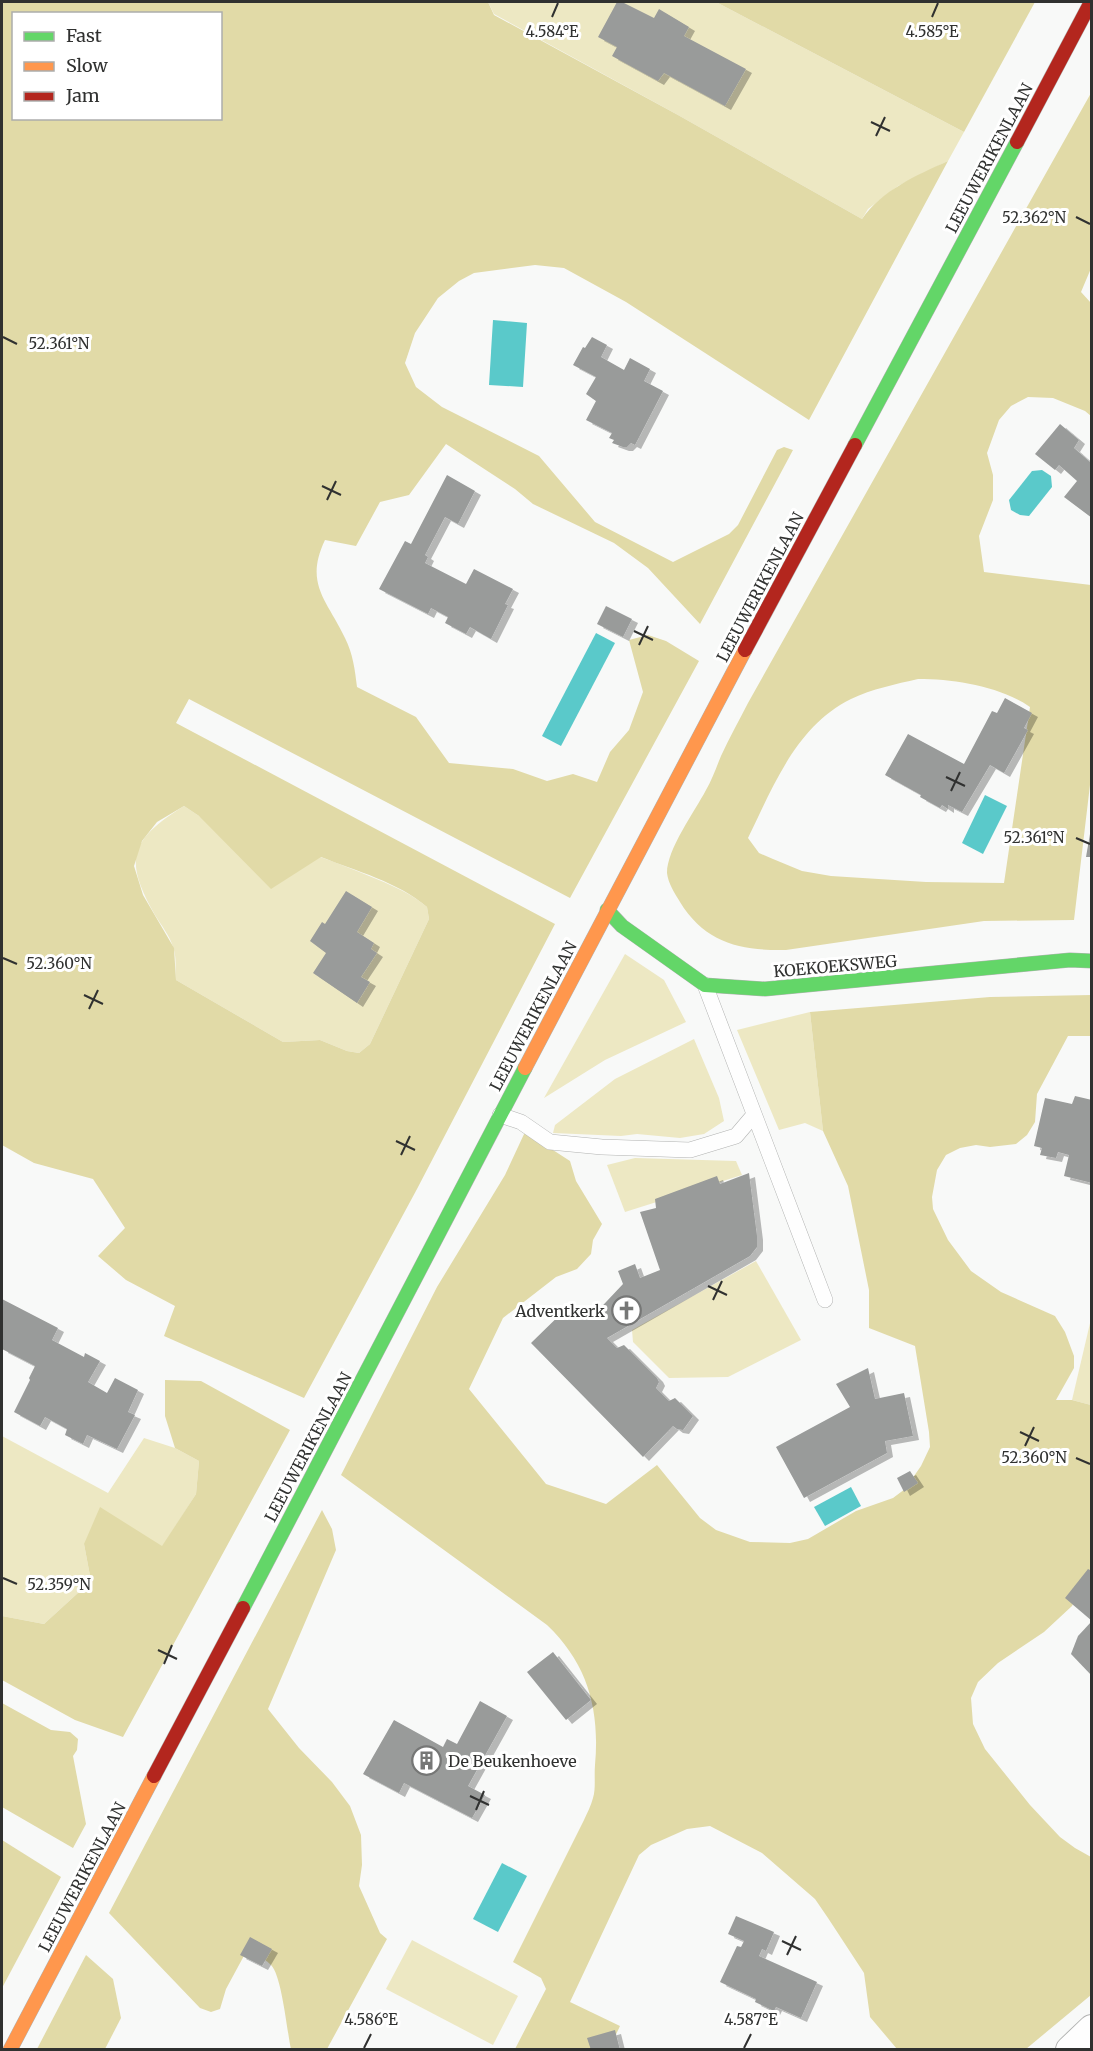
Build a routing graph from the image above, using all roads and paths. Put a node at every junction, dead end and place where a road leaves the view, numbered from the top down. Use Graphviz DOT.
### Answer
graph roads {
  1 [pos="1091,2"];
  2 [pos="607,910"];
  3 [pos="1092,962"];
  4 [pos="705,985"];
  5 [pos="500,1115"];
  6 [pos="753,1116"];
  7 [pos="825,1300"];
  8 [pos="1092,2030"];
  9 [pos="9,2049"];
  10 [pos="1070,2049"];
  1 -- 2 [label="street, LEEUWERIKENLAAN"];
  2 -- 4 [label="street"];
  2 -- 5 [label="street, LEEUWERIKENLAAN"];
  3 -- 4 [label="street, KOEKOEKSWEG"];
  4 -- 6 [label="lane"];
  5 -- 6 [label="lane"];
  5 -- 9 [label="street, LEEUWERIKENLAAN"];
  6 -- 7 [label="lane"];
  8 -- 10 [label="street"];
}
